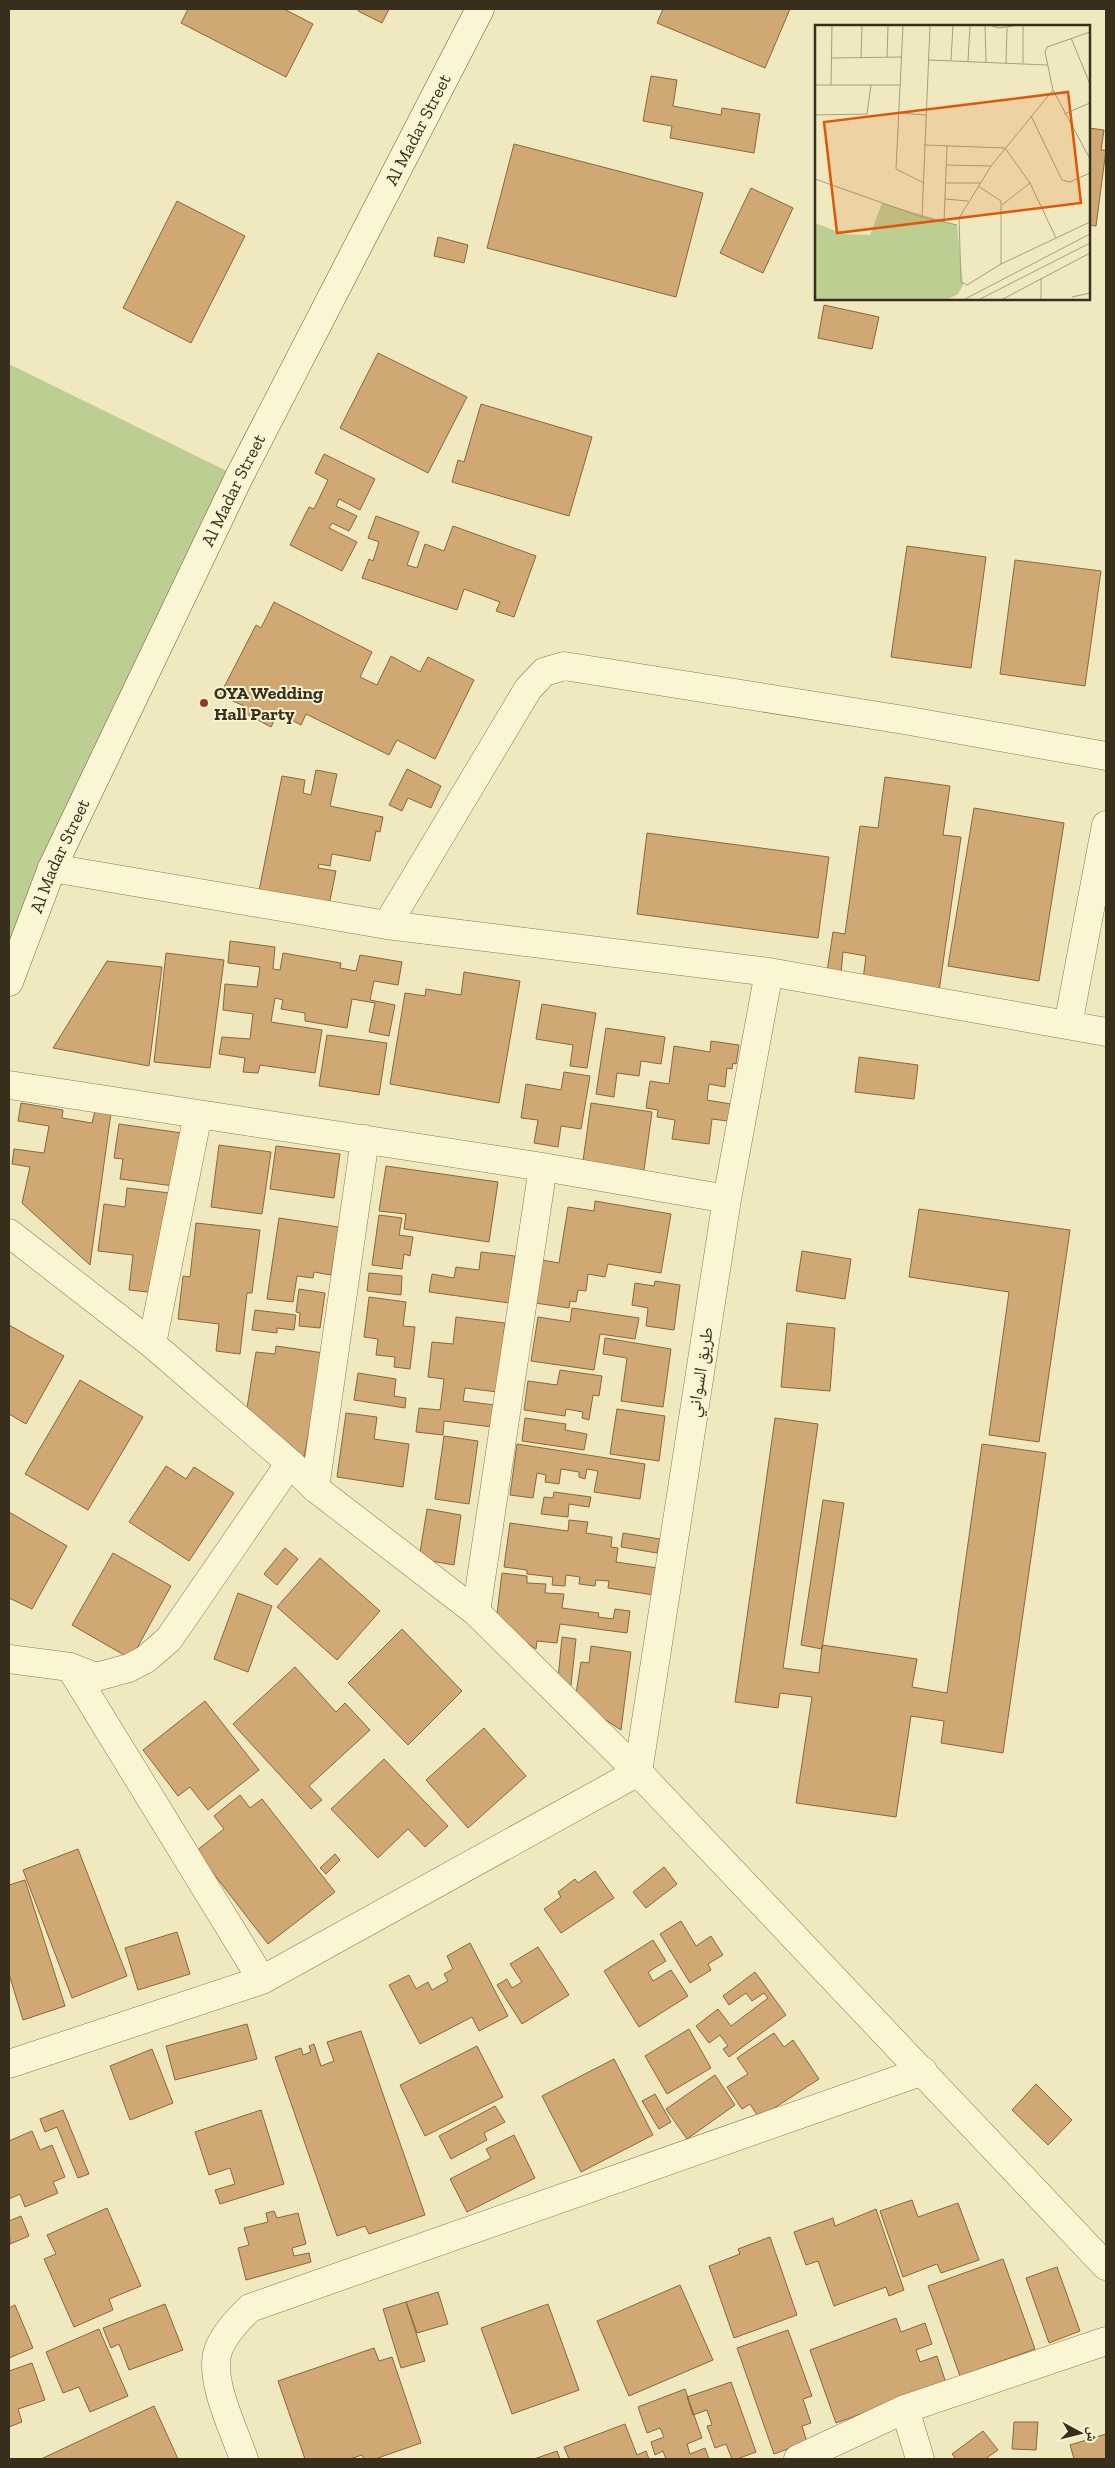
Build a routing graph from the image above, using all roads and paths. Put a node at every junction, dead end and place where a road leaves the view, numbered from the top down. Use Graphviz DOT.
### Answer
graph roads {
  1 [pos="480,9"];
  2 [pos="1106,756"];
  3 [pos="1106,825"];
  4 [pos="52,868"];
  5 [pos="387,925"];
  6 [pos="769,972"];
  7 [pos="9,982"];
  8 [pos="1068,1025"];
  9 [pos="1106,1032"];
  10 [pos="9,1085"];
  11 [pos="198,1114"];
  12 [pos="365,1139"];
  13 [pos="543,1167"];
  14 [pos="727,1199"];
  15 [pos="9,1233"];
  16 [pos="152,1344"];
  17 [pos="290,1463"];
  18 [pos="315,1488"];
  19 [pos="476,1612"];
  20 [pos="9,1660"];
  21 [pos="70,1667"];
  22 [pos="638,1772"];
  23 [pos="262,1980"];
  24 [pos="9,2064"];
  25 [pos="923,2071"];
  26 [pos="1106,2266"];
  27 [pos="1106,2341"];
  28 [pos="905,2409"];
  29 [pos="244,2459"];
  30 [pos="798,2459"];
  31 [pos="920,2459"];
  1 -- 4 [label="street, Al Madar Street"];
  2 -- 5 [label="street"];
  3 -- 8 [label="street"];
  4 -- 5 [label="street"];
  4 -- 7 [label="street, Al Madar Street"];
  5 -- 6 [label="street"];
  6 -- 8 [label="street"];
  6 -- 14 [label="street, طريق السواني"];
  8 -- 9 [label="street"];
  10 -- 11 [label="street"];
  11 -- 12 [label="street"];
  11 -- 16 [label="street"];
  12 -- 13 [label="street"];
  12 -- 18 [label="street"];
  13 -- 14 [label="street"];
  13 -- 19 [label="street"];
  14 -- 22 [label="street, طريق السواني"];
  15 -- 16 [label="street"];
  16 -- 17 [label="street"];
  17 -- 18 [label="street"];
  17 -- 21 [label="street"];
  18 -- 19 [label="street"];
  19 -- 22 [label="street"];
  20 -- 21 [label="street"];
  21 -- 23 [label="street"];
  22 -- 23 [label="street"];
  22 -- 25 [label="street"];
  23 -- 24 [label="street"];
  25 -- 26 [label="street"];
  25 -- 29 [label="street"];
  27 -- 28 [label="street"];
  28 -- 30 [label="street"];
  28 -- 31 [label="street"];
}
